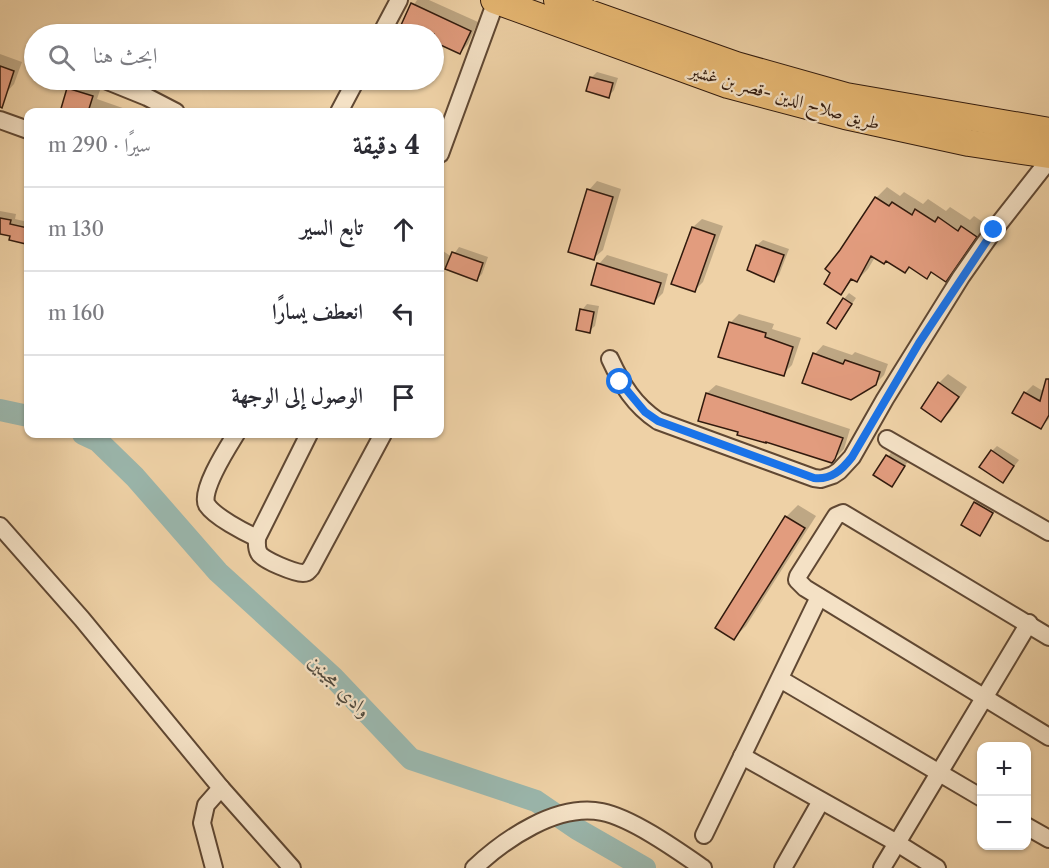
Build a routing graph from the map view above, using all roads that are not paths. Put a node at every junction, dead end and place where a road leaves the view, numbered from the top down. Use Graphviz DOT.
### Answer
graph roads {
  1 [pos="399,0"];
  2 [pos="495,1"];
  3 [pos="569,3"];
  4 [pos="386,24"];
  5 [pos="130,90"];
  6 [pos="351,90"];
  7 [pos="168,108"];
  8 [pos="341,108"];
  9 [pos="0,120"];
  10 [pos="24,129"];
  11 [pos="1049,131"];
  12 [pos="444,143"];
  13 [pos="1049,155"];
  14 [pos="1049,160"];
  15 [pos="610,359"];
  16 [pos="234,438"];
  17 [pos="307,438"];
  18 [pos="381,438"];
  19 [pos="887,439"];
  20 [pos="0,526"];
  21 [pos="1049,532"];
  22 [pos="257,538"];
  23 [pos="819,597"];
  24 [pos="1029,623"];
  25 [pos="1049,637"];
  26 [pos="780,679"];
  27 [pos="984,699"];
  28 [pos="1049,737"];
  29 [pos="742,756"];
  30 [pos="939,773"];
  31 [pos="220,788"];
  32 [pos="978,796"];
  33 [pos="821,801"];
  34 [pos="1031,829"];
  35 [pos="704,835"];
  36 [pos="1049,839"];
  37 [pos="897,843"];
  38 [pos="214,868"];
  39 [pos="292,868"];
  40 [pos="474,868"];
  41 [pos="703,868"];
  42 [pos="783,868"];
  43 [pos="882,868"];
  44 [pos="937,868"];
  1 -- 4 [label="street"];
  2 -- 12 [label="street"];
  2 -- 13 [label="highway, طريق صلاح الدين -قصر بن غشير"];
  3 -- 11 [label="highway"];
  5 -- 7 [label="street"];
  6 -- 8 [label="street"];
  9 -- 10 [label="street"];
  14 -- 15 [label="street"];
  16 -- 22 [label="street"];
  17 -- 22 [label="street"];
  18 -- 22 [label="street"];
  19 -- 21 [label="street"];
  20 -- 31 [label="street"];
  23 -- 24 [label="street"];
  23 -- 26 [label="street"];
  23 -- 27 [label="street"];
  24 -- 25 [label="street"];
  24 -- 27 [label="street"];
  26 -- 29 [label="street"];
  26 -- 30 [label="street"];
  27 -- 28 [label="street"];
  27 -- 30 [label="street"];
  29 -- 33 [label="street"];
  29 -- 35 [label="street"];
  30 -- 32 [label="street"];
  30 -- 37 [label="street"];
  31 -- 38 [label="street"];
  31 -- 39 [label="street"];
  33 -- 37 [label="street"];
  33 -- 42 [label="street"];
  34 -- 36 [label="street"];
  37 -- 43 [label="street"];
  37 -- 44 [label="street"];
  40 -- 41 [label="street"];
}
